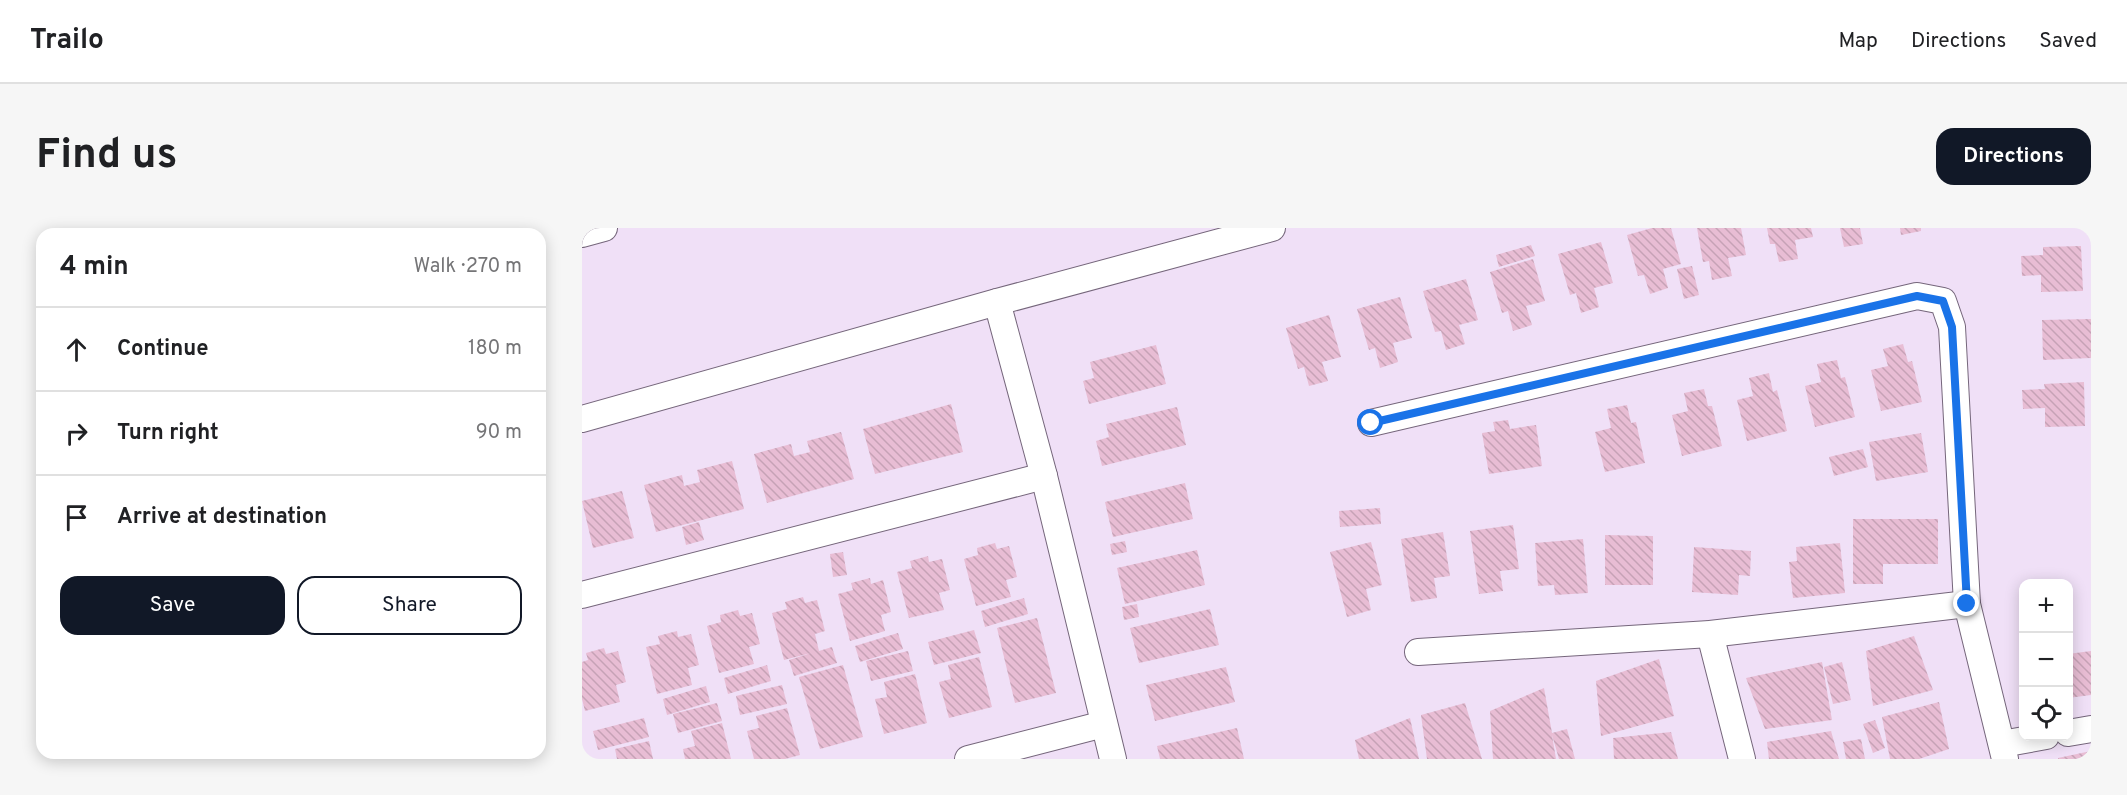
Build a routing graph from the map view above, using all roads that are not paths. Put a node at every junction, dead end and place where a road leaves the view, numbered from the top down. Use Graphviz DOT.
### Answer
graph roads {
  1 [pos="604,228"];
  2 [pos="1272,228"];
  3 [pos="582,234"];
  4 [pos="997,302"];
  5 [pos="582,419"];
  6 [pos="1371,423"];
  7 [pos="1044,476"];
  8 [pos="582,595"];
  9 [pos="1967,604"];
  10 [pos="1710,634"];
  11 [pos="1418,652"];
  12 [pos="1104,724"];
  13 [pos="2091,729"];
  14 [pos="2073,732"];
  15 [pos="2033,741"];
  16 [pos="2003,752"];
  17 [pos="968,759"];
  18 [pos="1113,759"];
  19 [pos="1742,759"];
  1 -- 3 [label="street"];
  2 -- 4 [label="street"];
  4 -- 5 [label="street"];
  4 -- 7 [label="street"];
  6 -- 9 [label="street"];
  7 -- 8 [label="street"];
  7 -- 12 [label="street"];
  9 -- 10 [label="street"];
  9 -- 16 [label="street"];
  10 -- 11 [label="street"];
  10 -- 19 [label="street"];
  12 -- 17 [label="street"];
  12 -- 18 [label="street"];
  13 -- 14 [label="street"];
  15 -- 16 [label="street"];
}
